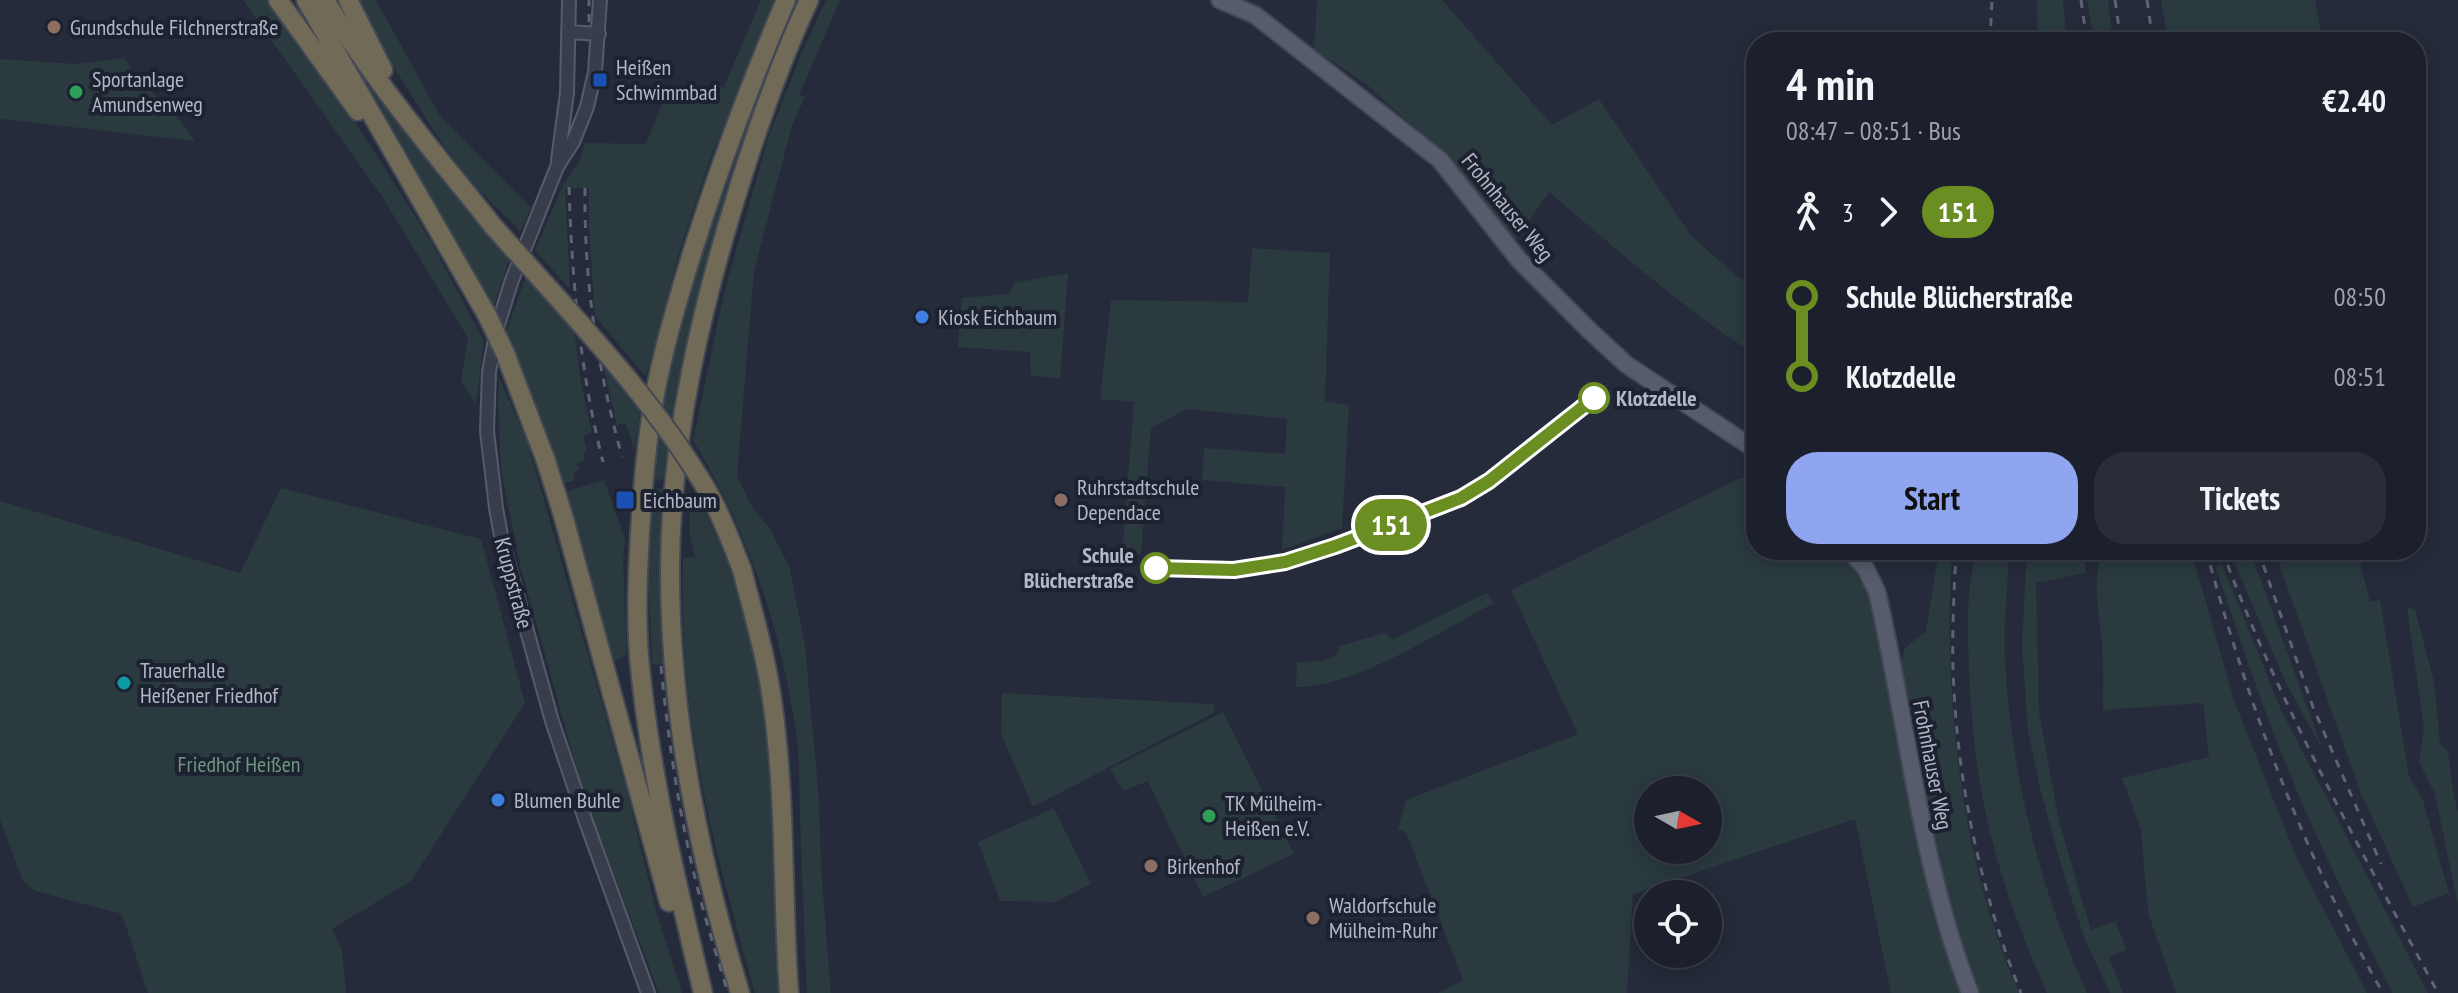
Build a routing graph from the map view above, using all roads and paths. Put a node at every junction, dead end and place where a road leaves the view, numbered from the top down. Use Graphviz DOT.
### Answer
graph roads {
  1 [pos="278,0"];
  2 [pos="306,0"];
  3 [pos="325,0"];
  4 [pos="348,0"];
  5 [pos="569,0"];
  6 [pos="600,0"];
  7 [pos="786,0"];
  8 [pos="809,0"];
  9 [pos="1220,0"];
  10 [pos="568,32"];
  11 [pos="599,34"];
  12 [pos="415,128"];
  13 [pos="557,167"];
  14 [pos="420,198"];
  15 [pos="1746,443"];
  16 [pos="1858,560"];
  17 [pos="648,993"];
  18 [pos="701,993"];
  19 [pos="740,993"];
  20 [pos="789,993"];
  21 [pos="1970,993"];
  1 -- 14 [label="highway"];
  2 -- 14 [label="highway"];
  3 -- 12 [label="highway"];
  4 -- 12 [label="highway"];
  5 -- 10 [label="street, Kruppstraße"];
  6 -- 11 [label="street, Kruppstraße"];
  7 -- 18 [label="highway"];
  8 -- 19 [label="highway"];
  9 -- 15 [label="main road, Frohnhauser Weg"];
  10 -- 11 [label="street"];
  10 -- 13 [label="street, Kruppstraße"];
  11 -- 13 [label="street, Kruppstraße"];
  12 -- 20 [label="highway, bridge"];
  13 -- 17 [label="street, Kruppstraße"];
  14 -- 18 [label="highway, bridge"];
  16 -- 21 [label="main road, Frohnhauser Weg"];
}
